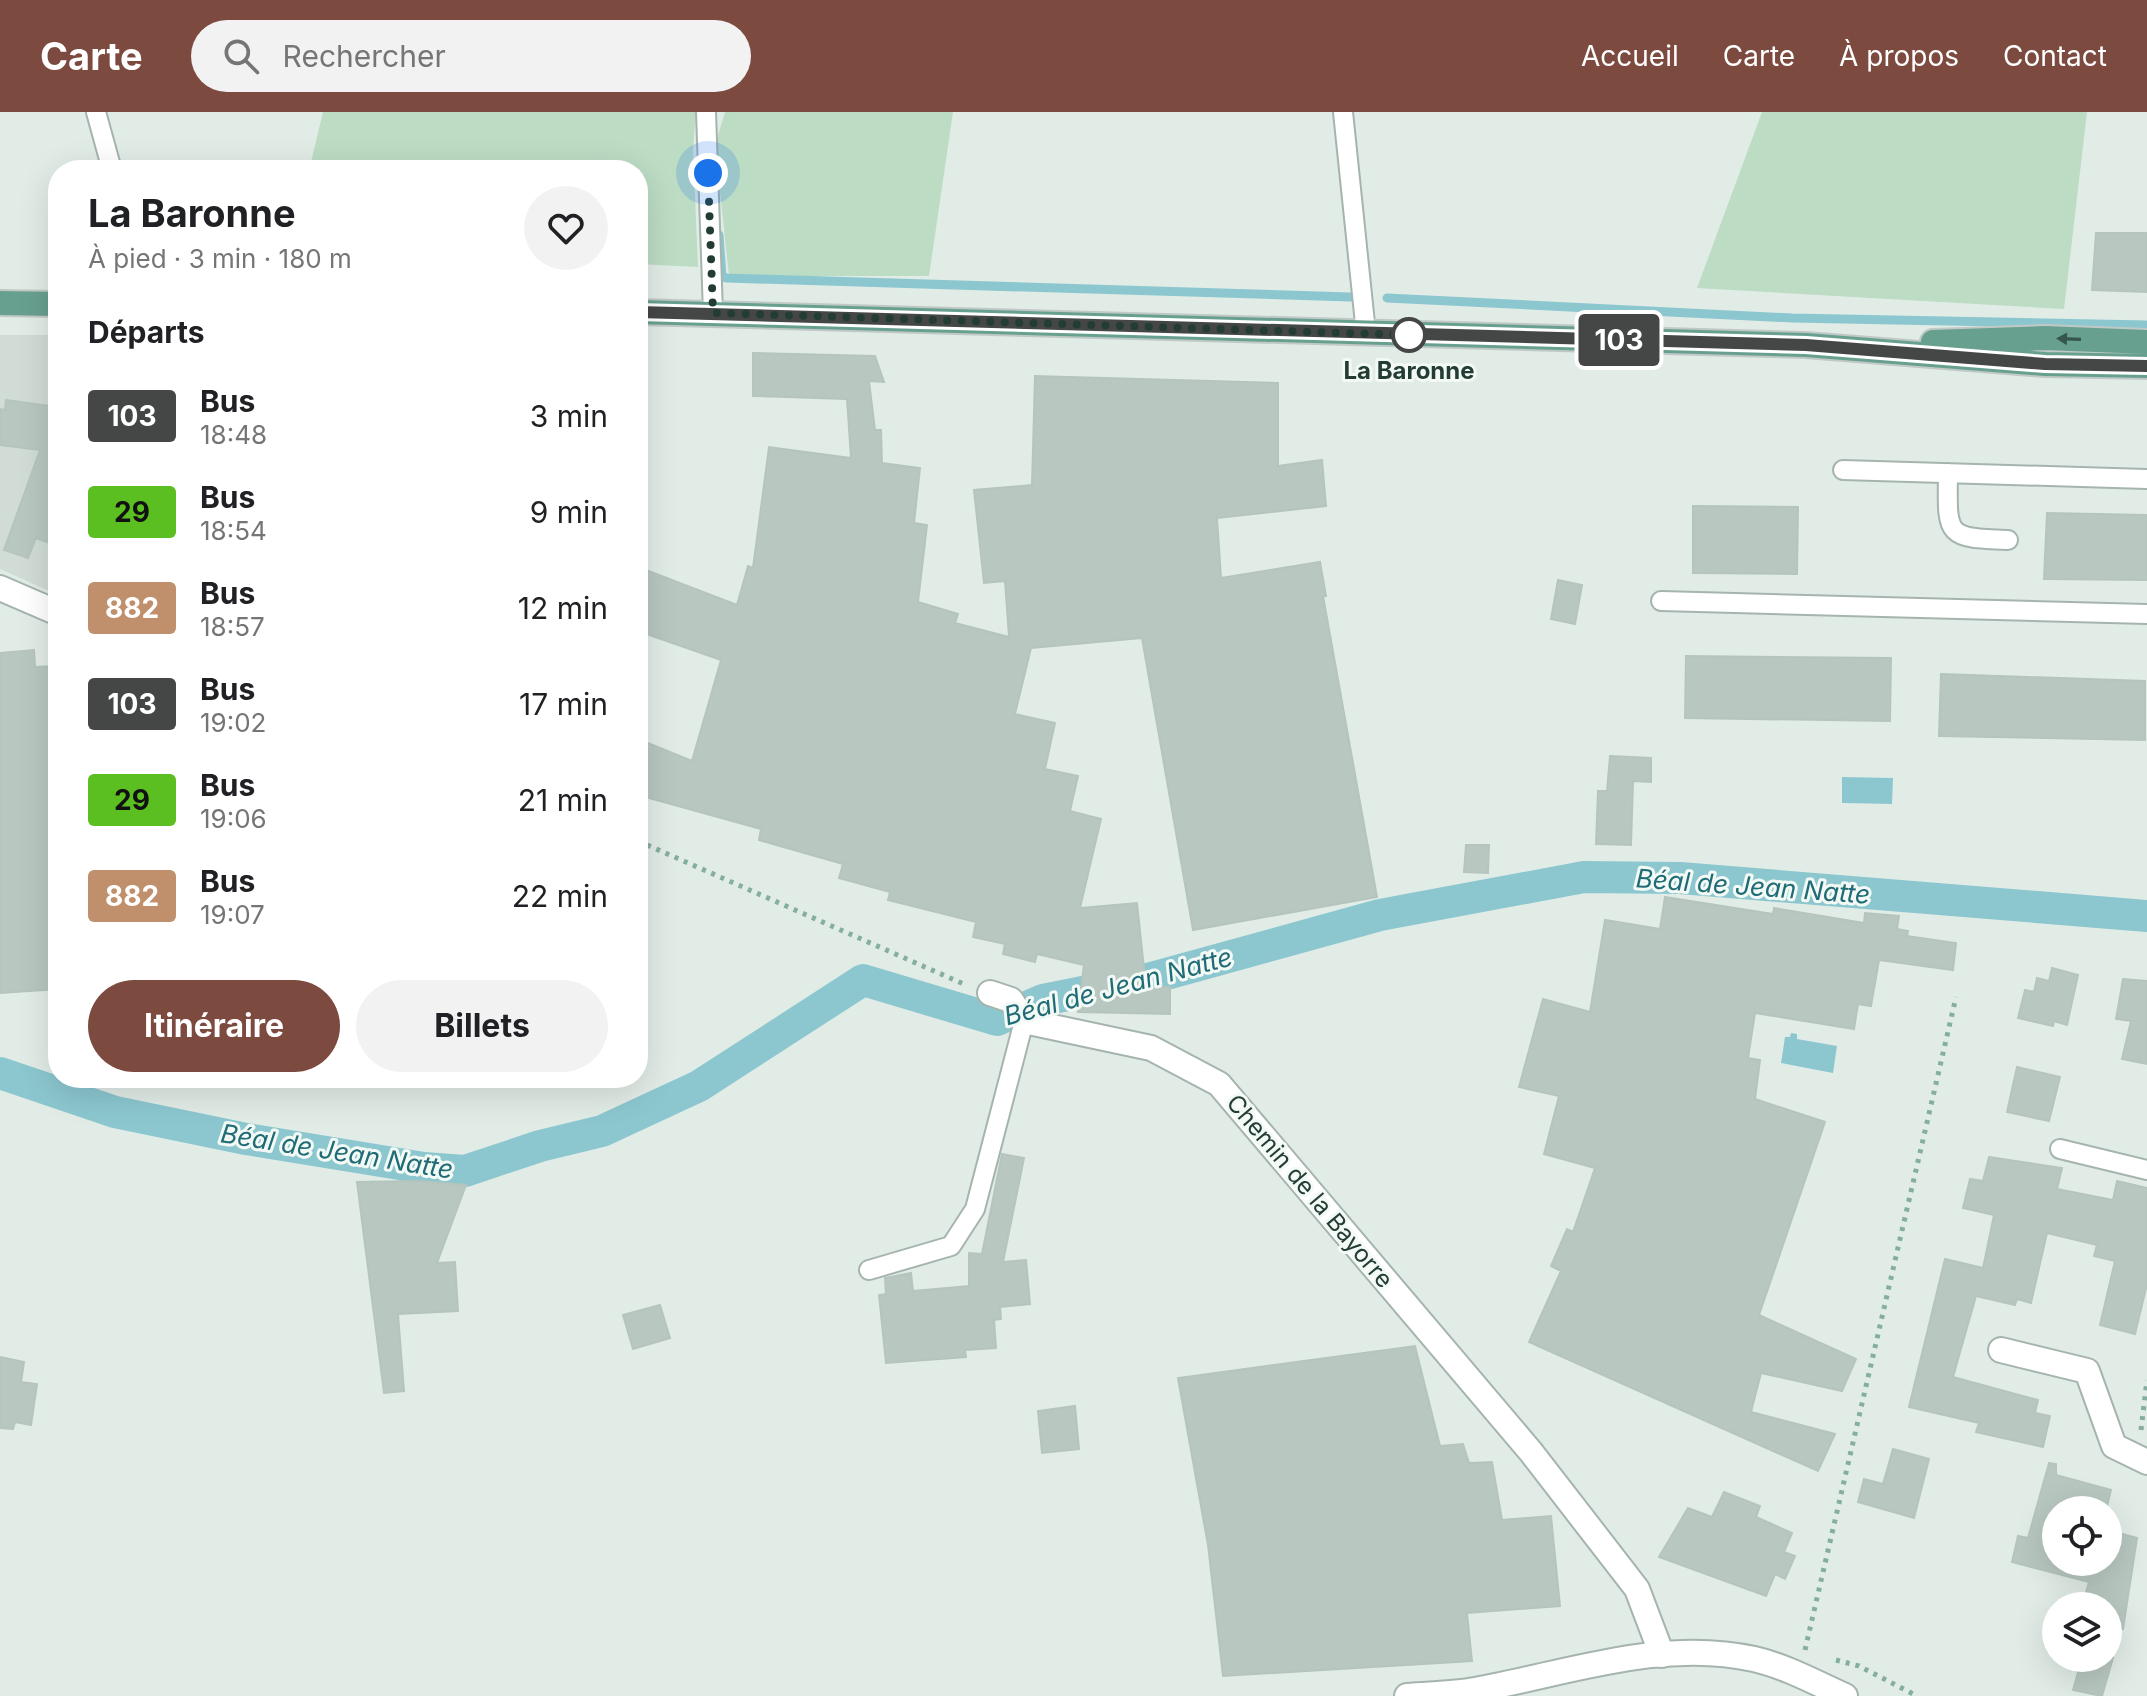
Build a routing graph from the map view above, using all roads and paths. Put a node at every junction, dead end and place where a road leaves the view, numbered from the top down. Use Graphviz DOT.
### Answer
graph roads {
  1 [pos="96,112"];
  2 [pos="706,112"];
  3 [pos="1343,112"];
  4 [pos="109,160"];
  5 [pos="0,303"];
  6 [pos="48,304"];
  7 [pos="648,312"];
  8 [pos="713,313"];
  9 [pos="1366,333"];
  10 [pos="2147,342"];
  11 [pos="1806,345"];
  12 [pos="2147,366"];
  13 [pos="1843,470"];
  14 [pos="1948,473"];
  15 [pos="2147,479"];
  16 [pos="2008,540"];
  17 [pos="0,588"];
  18 [pos="1661,601"];
  19 [pos="48,609"];
  20 [pos="2147,614"];
  21 [pos="648,845"];
  22 [pos="1956,997"];
  23 [pos="1012,1008"];
  24 [pos="2060,1149"];
  25 [pos="2147,1170"];
  26 [pos="869,1270"];
  27 [pos="2001,1350"];
  28 [pos="2147,1380"];
  29 [pos="2142,1460"];
  30 [pos="1662,1655"];
  31 [pos="1796,1674"];
  32 [pos="1407,1696"];
  33 [pos="1845,1696"];
  1 -- 4 [label="lane"];
  2 -- 8 [label="lane"];
  3 -- 9 [label="lane"];
  5 -- 6 [label="main road"];
  7 -- 8 [label="main road"];
  8 -- 9 [label="main road"];
  9 -- 11 [label="main road"];
  10 -- 11 [label="main road, one-way"];
  11 -- 12 [label="main road"];
  13 -- 14 [label="lane"];
  14 -- 15 [label="lane"];
  14 -- 16 [label="lane"];
  17 -- 19 [label="street"];
  18 -- 20 [label="lane"];
  21 -- 23 [label="path"];
  22 -- 31 [label="path"];
  23 -- 26 [label="lane"];
  23 -- 30 [label="street, Chemin de la Bayorre"];
  24 -- 25 [label="lane"];
  27 -- 29 [label="street"];
  28 -- 29 [label="path"];
  30 -- 31 [label="street"];
  30 -- 32 [label="street"];
  31 -- 33 [label="street"];
}
